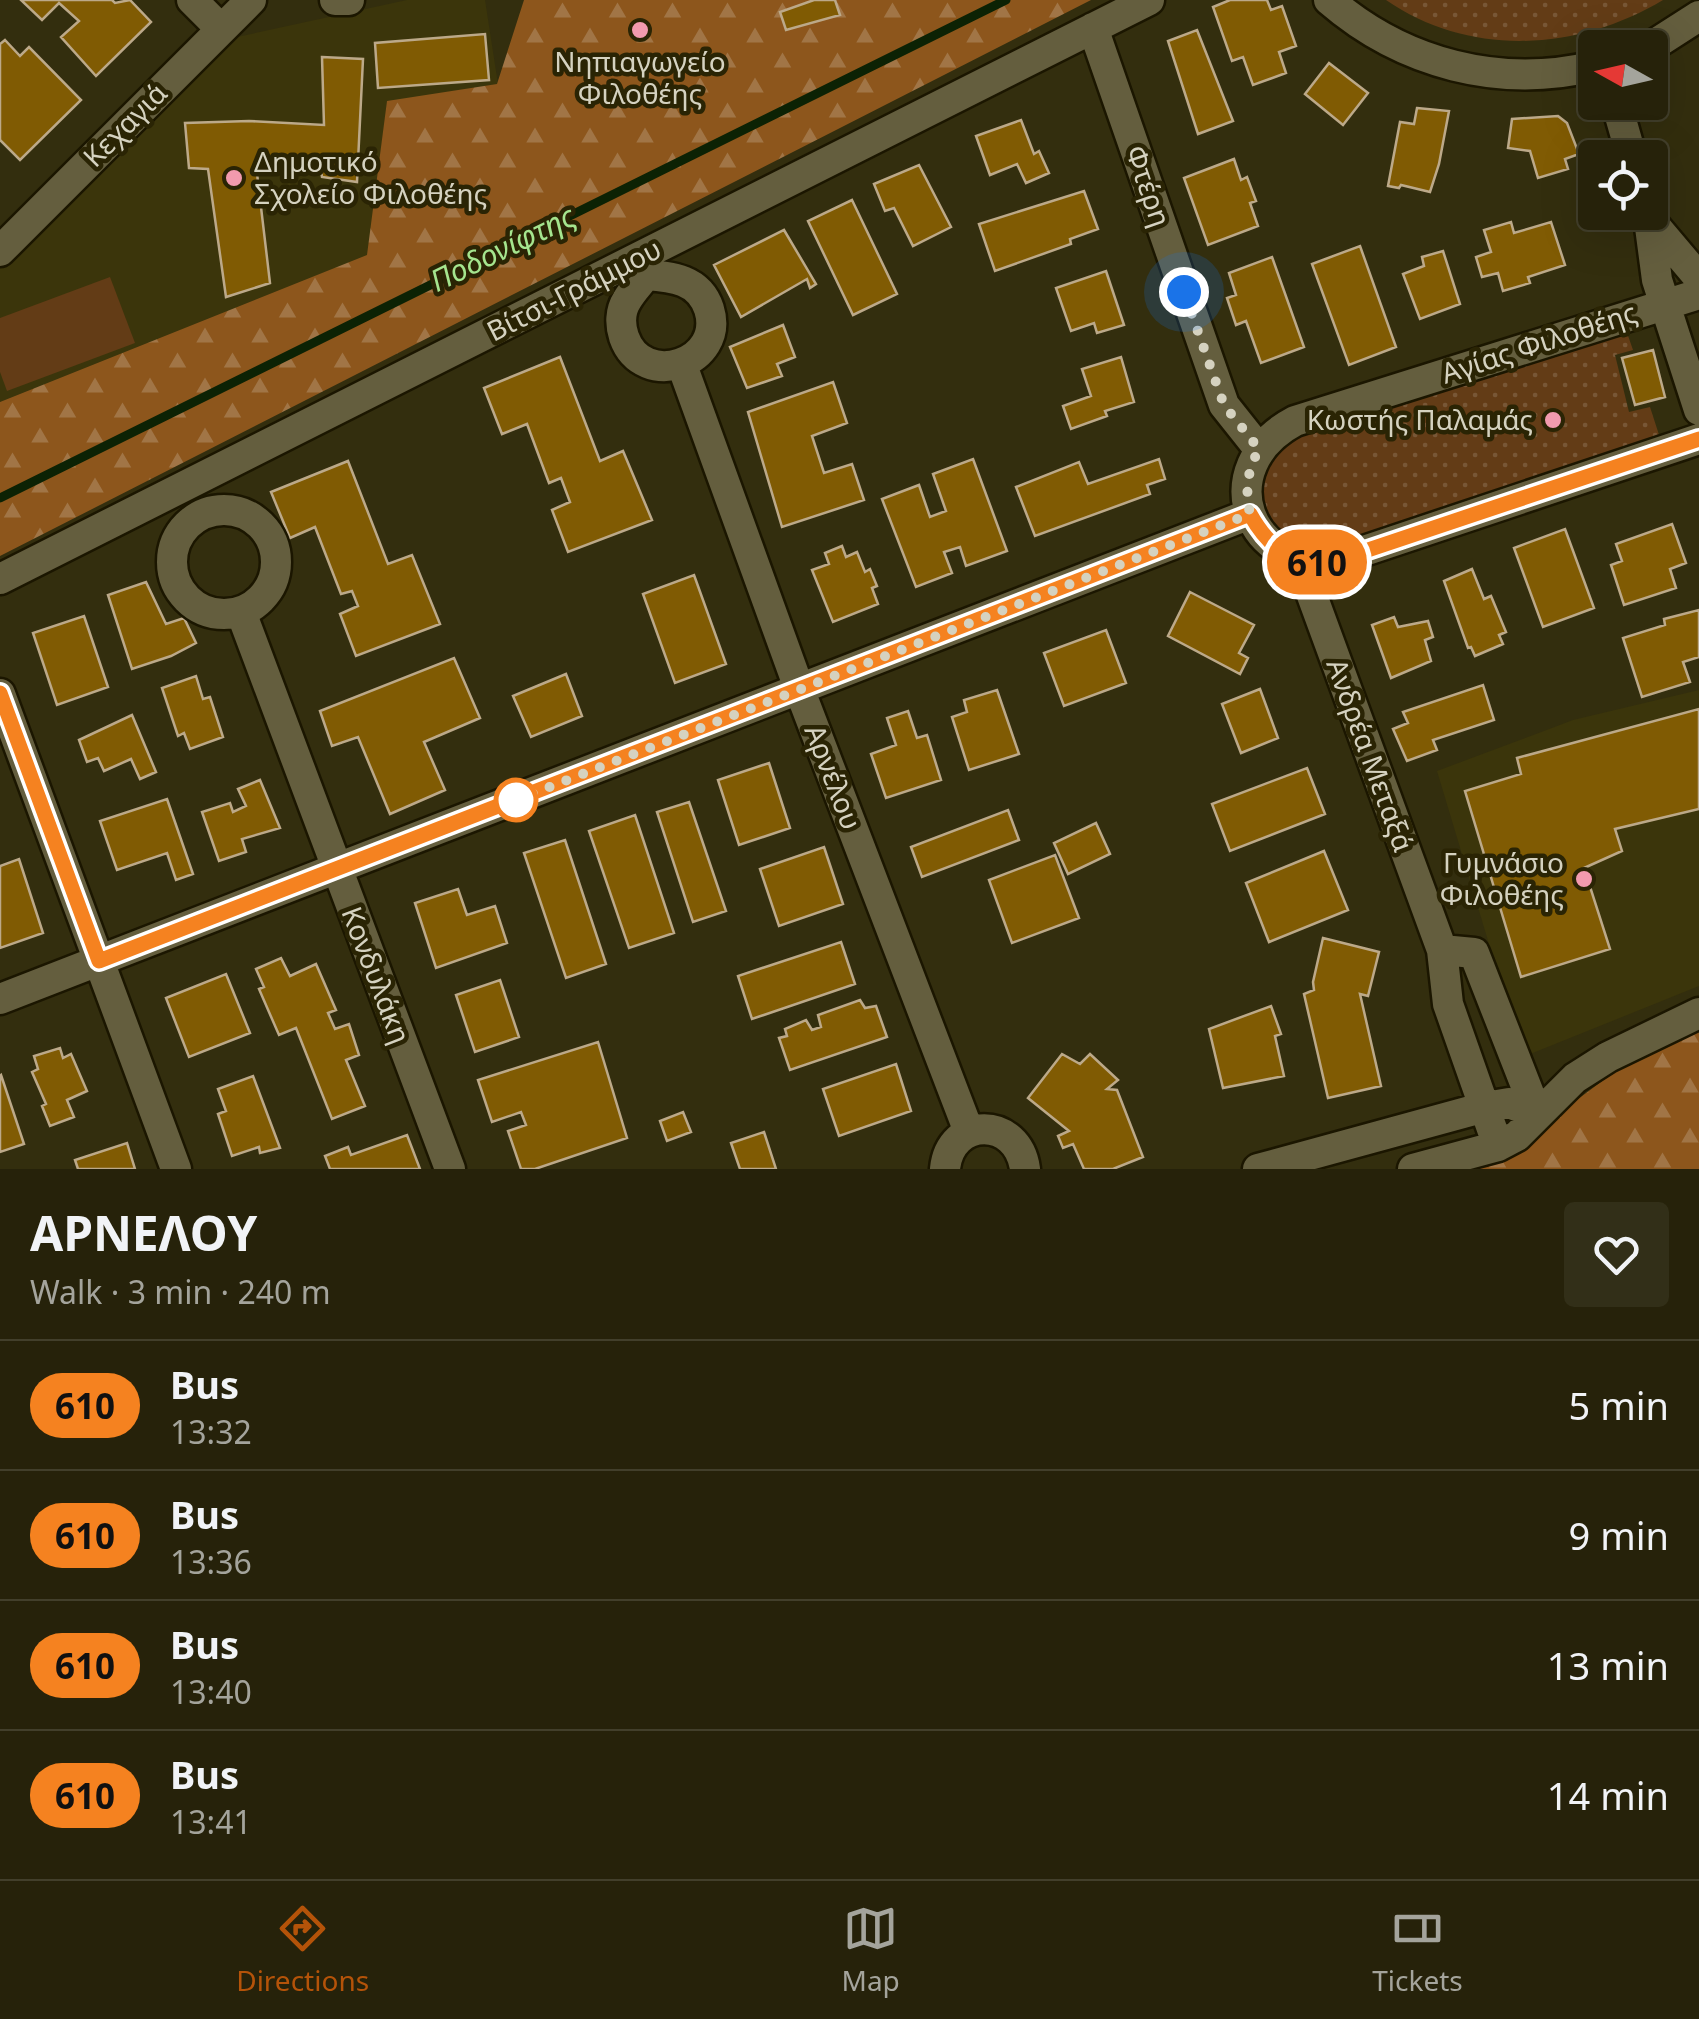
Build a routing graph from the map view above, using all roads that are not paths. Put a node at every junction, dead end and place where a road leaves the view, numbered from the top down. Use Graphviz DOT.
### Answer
graph roads {
  1 [pos="192,0"];
  2 [pos="252,0"];
  3 [pos="335,0"];
  4 [pos="349,0"];
  5 [pos="1149,0"];
  6 [pos="1329,0"];
  7 [pos="1699,16"];
  8 [pos="221,28"];
  9 [pos="1093,28"];
  10 [pos="1668,36"];
  11 [pos="1578,69"];
  12 [pos="1651,230"];
  13 [pos="1660,230"];
  14 [pos="0,251"];
  15 [pos="643,266"];
  16 [pos="1699,278"];
  17 [pos="1699,294"];
  18 [pos="1664,303"];
  19 [pos="682,364"];
  20 [pos="1697,399"];
  21 [pos="1699,439"];
  22 [pos="1259,449"];
  23 [pos="183,487"];
  24 [pos="1250,514"];
  25 [pos="198,518"];
  26 [pos="1299,560"];
  27 [pos="0,579"];
  28 [pos="240,612"];
  29 [pos="800,691"];
  30 [pos="0,694"];
  31 [pos="336,870"];
  32 [pos="1442,950"];
  33 [pos="99,961"];
  34 [pos="0,999"];
  35 [pos="1699,1013"];
  36 [pos="1485,1107"];
  37 [pos="1536,1114"];
  38 [pos="969,1132"];
  39 [pos="1498,1146"];
  40 [pos="176,1169"];
  41 [pos="450,1169"];
  42 [pos="945,1169"];
  43 [pos="1026,1169"];
  44 [pos="1258,1169"];
  45 [pos="1413,1169"];
  1 -- 8 [label="street"];
  2 -- 8 [label="street, Κεχαγιά"];
  3 -- 4 [label="street"];
  5 -- 9 [label="street, Βίτσι-Γράμμου"];
  6 -- 11 [label="street"];
  7 -- 10 [label="street"];
  8 -- 14 [label="street, Κεχαγιά"];
  9 -- 15 [label="street, Βίτσι-Γράμμου"];
  9 -- 22 [label="street, Φτέρη"];
  12 -- 18 [label="street"];
  13 -- 16 [label="street"];
  15 -- 19 [label="street"];
  15 -- 19 [label="street"];
  15 -- 23 [label="street, Βίτσι-Γράμμου"];
  17 -- 18 [label="street, Αγίας Φιλοθέης"];
  18 -- 20 [label="street"];
  18 -- 22 [label="street, Αγίας Φιλοθέης"];
  19 -- 29 [label="street, Αρνέλου"];
  21 -- 26 [label="street"];
  22 -- 24 [label="street"];
  23 -- 25 [label="street"];
  23 -- 27 [label="street, Βίτσι-Γράμμου"];
  24 -- 26 [label="street"];
  24 -- 29 [label="street"];
  25 -- 28 [label="street"];
  25 -- 28 [label="street"];
  26 -- 32 [label="street, Ανδρέα Μεταξά"];
  28 -- 31 [label="street, Κονδυλάκη"];
  29 -- 31 [label="street"];
  29 -- 38 [label="street, Αρνέλου"];
  30 -- 33 [label="street"];
  31 -- 33 [label="street"];
  31 -- 41 [label="street, Κονδυλάκη"];
  32 -- 36 [label="street, Ανδρέα Μεταξά"];
  32 -- 37 [label="street"];
  33 -- 34 [label="street"];
  33 -- 40 [label="street"];
  35 -- 37 [label="street"];
  36 -- 37 [label="street"];
  36 -- 39 [label="street, Ανδρέα Μεταξά"];
  36 -- 44 [label="street"];
  37 -- 39 [label="street"];
  38 -- 42 [label="street"];
  38 -- 43 [label="street"];
  39 -- 45 [label="street"];
}
